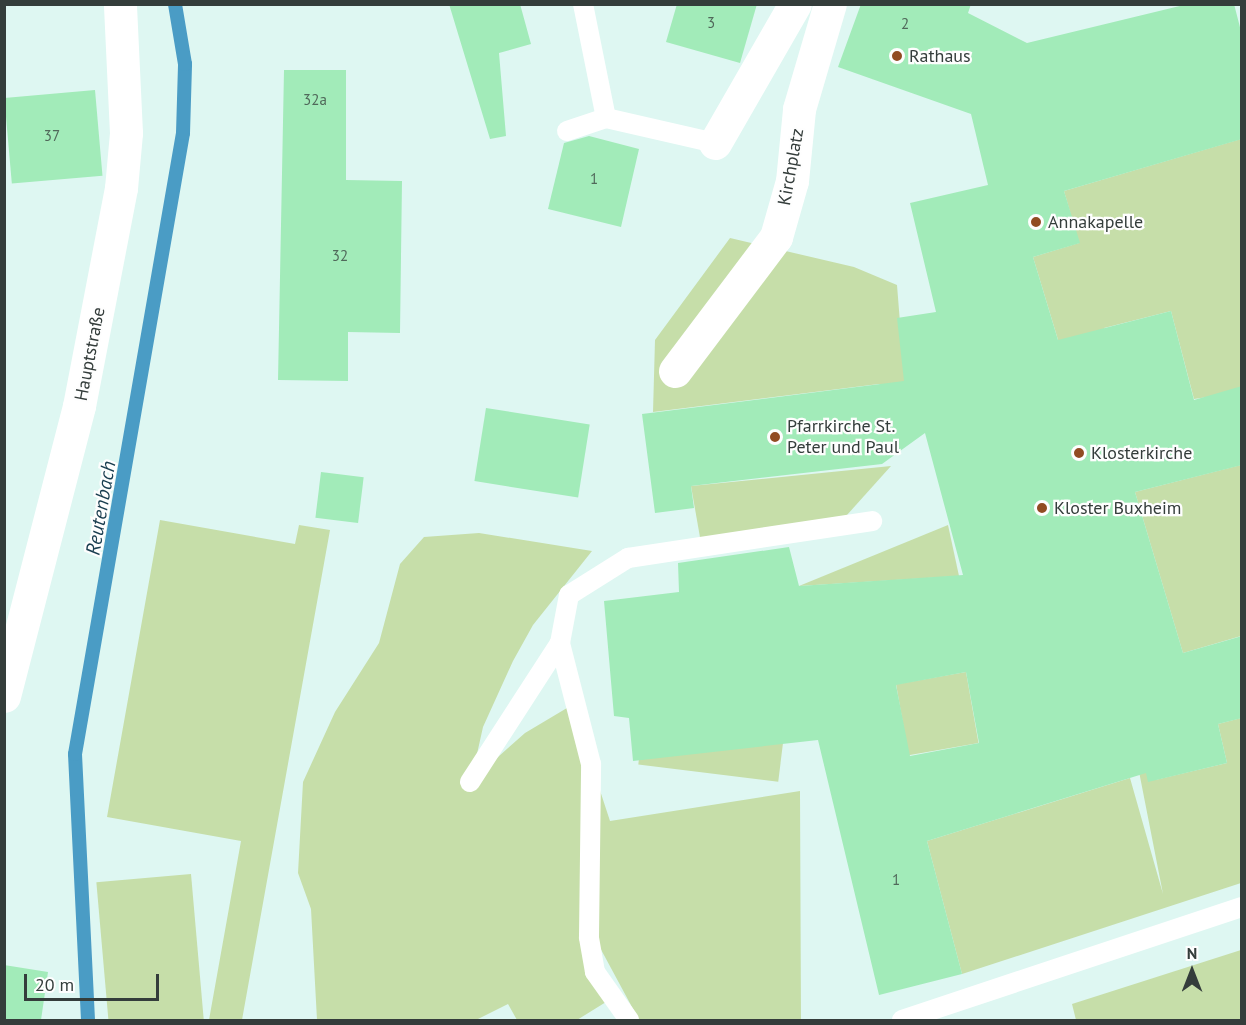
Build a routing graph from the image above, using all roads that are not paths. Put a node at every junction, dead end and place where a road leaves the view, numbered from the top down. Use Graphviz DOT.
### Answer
graph roads {
  1 [pos="120,4"];
  2 [pos="583,4"];
  3 [pos="795,4"];
  4 [pos="830,4"];
  5 [pos="606,118"];
  6 [pos="567,131"];
  7 [pos="715,142"];
  8 [pos="675,371"];
  9 [pos="872,521"];
  10 [pos="560,643"];
  11 [pos="4,696"];
  12 [pos="470,782"];
  13 [pos="1242,907"];
  14 [pos="630,1020"];
  15 [pos="902,1020"];
  1 -- 11 [label="street, Hauptstraße"];
  2 -- 5 [label="lane"];
  3 -- 7 [label="street"];
  4 -- 8 [label="street, Kirchplatz"];
  5 -- 6 [label="lane"];
  5 -- 7 [label="lane"];
  9 -- 10 [label="lane"];
  10 -- 12 [label="lane"];
  10 -- 14 [label="lane"];
  13 -- 15 [label="lane"];
}
